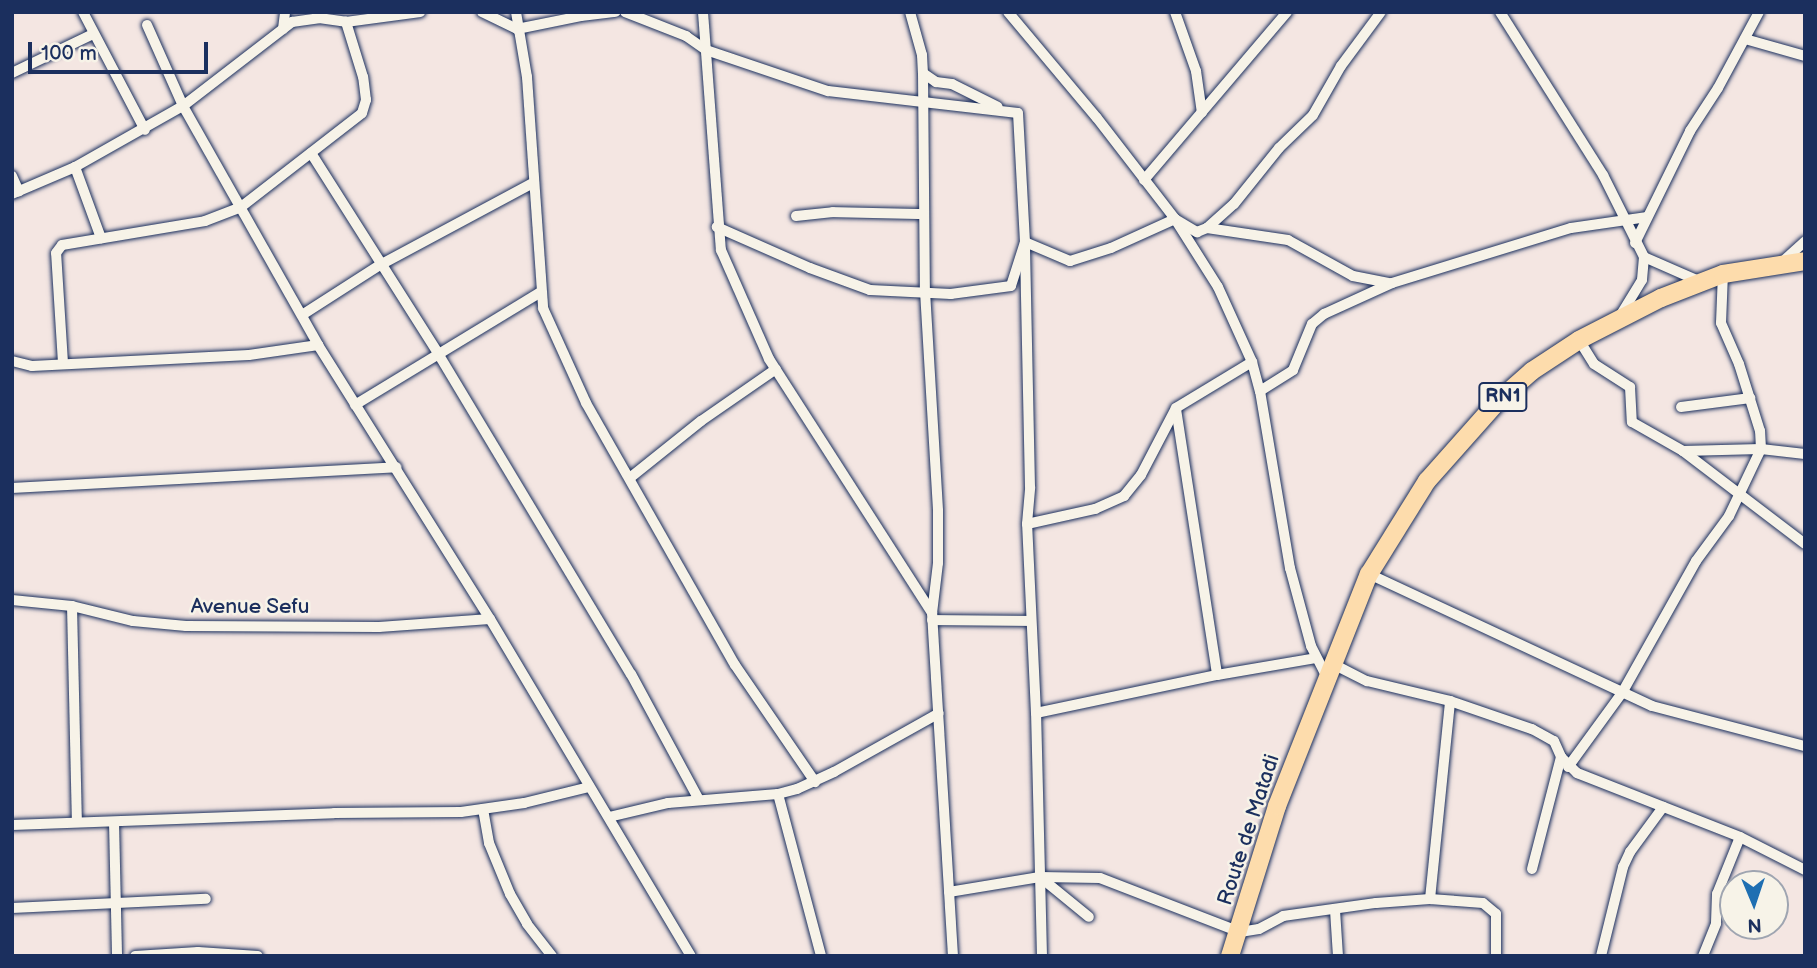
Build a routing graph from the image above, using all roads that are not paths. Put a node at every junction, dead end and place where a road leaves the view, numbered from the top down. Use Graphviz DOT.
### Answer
graph roads {
  1 [pos="83,12"];
  2 [pos="285,12"];
  3 [pos="420,12"];
  4 [pos="482,12"];
  5 [pos="516,12"];
  6 [pos="616,12"];
  7 [pos="625,12"];
  8 [pos="703,12"];
  9 [pos="910,12"];
  10 [pos="1008,12"];
  11 [pos="1175,12"];
  12 [pos="1287,12"];
  13 [pos="1381,12"];
  14 [pos="1500,12"];
  15 [pos="1759,12"];
  16 [pos="346,22"];
  17 [pos="147,25"];
  18 [pos="283,29"];
  19 [pos="517,29"];
  20 [pos="93,33"];
  21 [pos="1745,39"];
  22 [pos="706,50"];
  23 [pos="1805,56"];
  24 [pos="12,73"];
  25 [pos="923,73"];
  26 [pos="922,103"];
  27 [pos="183,106"];
  28 [pos="1006,111"];
  29 [pos="1202,113"];
  30 [pos="145,130"];
  31 [pos="311,153"];
  32 [pos="75,167"];
  33 [pos="12,176"];
  34 [pos="1144,180"];
  35 [pos="533,183"];
  36 [pos="15,193"];
  37 [pos="241,207"];
  38 [pos="924,214"];
  39 [pos="796,216"];
  40 [pos="1647,217"];
  41 [pos="1175,219"];
  42 [pos="1624,219"];
  43 [pos="717,227"];
  44 [pos="1207,228"];
  45 [pos="742,236"];
  46 [pos="101,238"];
  47 [pos="1805,241"];
  48 [pos="1025,242"];
  49 [pos="1635,243"];
  50 [pos="721,250"];
  51 [pos="1644,257"];
  52 [pos="1805,261"];
  53 [pos="1782,263"];
  54 [pos="380,265"];
  55 [pos="1723,274"];
  56 [pos="1701,282"];
  57 [pos="1392,283"];
  58 [pos="925,291"];
  59 [pos="541,292"];
  60 [pos="302,315"];
  61 [pos="1618,318"];
  62 [pos="1579,340"];
  63 [pos="318,345"];
  64 [pos="439,355"];
  65 [pos="12,361"];
  66 [pos="1252,362"];
  67 [pos="63,363"];
  68 [pos="776,369"];
  69 [pos="1260,391"];
  70 [pos="1749,398"];
  71 [pos="355,405"];
  72 [pos="1681,407"];
  73 [pos="1176,408"];
  74 [pos="1761,449"];
  75 [pos="1683,451"];
  76 [pos="1805,454"];
  77 [pos="396,467"];
  78 [pos="631,477"];
  79 [pos="12,488"];
  80 [pos="1740,495"];
  81 [pos="1027,524"];
  82 [pos="1805,544"];
  83 [pos="1369,574"];
  84 [pos="12,600"];
  85 [pos="72,607"];
  86 [pos="932,617"];
  87 [pos="490,620"];
  88 [pos="1031,621"];
  89 [pos="1316,658"];
  90 [pos="1332,673"];
  91 [pos="1217,675"];
  92 [pos="1622,693"];
  93 [pos="1450,701"];
  94 [pos="939,713"];
  95 [pos="1036,713"];
  96 [pos="1805,746"];
  97 [pos="1561,757"];
  98 [pos="1568,766"];
  99 [pos="815,782"];
  100 [pos="589,787"];
  101 [pos="778,794"];
  102 [pos="699,800"];
  103 [pos="1663,807"];
  104 [pos="483,809"];
  105 [pos="609,817"];
  106 [pos="77,822"];
  107 [pos="114,822"];
  108 [pos="12,825"];
  109 [pos="1740,837"];
  110 [pos="1532,869"];
  111 [pos="1805,870"];
  112 [pos="1040,877"];
  113 [pos="949,892"];
  114 [pos="206,899"];
  115 [pos="1430,900"];
  116 [pos="115,902"];
  117 [pos="12,908"];
  118 [pos="1335,910"];
  119 [pos="1089,917"];
  120 [pos="1240,932"];
  121 [pos="117,956"];
  122 [pos="135,956"];
  123 [pos="258,956"];
  124 [pos="552,956"];
  125 [pos="691,956"];
  126 [pos="821,956"];
  127 [pos="953,956"];
  128 [pos="1042,956"];
  129 [pos="1230,956"];
  130 [pos="1338,956"];
  131 [pos="1496,956"];
  132 [pos="1601,956"];
  133 [pos="1703,956"];
  1 -- 20 [label="street"];
  2 -- 18 [label="street"];
  3 -- 16 [label="street"];
  4 -- 19 [label="street"];
  5 -- 19 [label="street"];
  6 -- 19 [label="street"];
  7 -- 22 [label="street"];
  8 -- 22 [label="street"];
  9 -- 25 [label="street"];
  10 -- 34 [label="street"];
  11 -- 29 [label="street"];
  12 -- 29 [label="street"];
  13 -- 44 [label="street"];
  14 -- 42 [label="street"];
  15 -- 21 [label="street"];
  16 -- 18 [label="street"];
  16 -- 31 [label="street"];
  17 -- 27 [label="street"];
  18 -- 27 [label="street"];
  19 -- 35 [label="street"];
  20 -- 24 [label="street"];
  20 -- 30 [label="street"];
  21 -- 23 [label="street"];
  21 -- 40 [label="street"];
  22 -- 26 [label="street"];
  22 -- 43 [label="street"];
  25 -- 26 [label="street"];
  25 -- 28 [label="street"];
  26 -- 28 [label="street"];
  26 -- 38 [label="street"];
  27 -- 30 [label="street"];
  27 -- 37 [label="street"];
  28 -- 48 [label="street"];
  29 -- 34 [label="street"];
  30 -- 32 [label="street"];
  31 -- 37 [label="street"];
  31 -- 54 [label="street"];
  32 -- 36 [label="street"];
  32 -- 46 [label="street"];
  33 -- 36 [label="street"];
  34 -- 41 [label="street"];
  35 -- 54 [label="street"];
  35 -- 59 [label="street"];
  37 -- 46 [label="street"];
  37 -- 60 [label="street"];
  38 -- 39 [label="street"];
  38 -- 58 [label="street"];
  40 -- 42 [label="street"];
  40 -- 49 [label="street"];
  41 -- 44 [label="street"];
  41 -- 48 [label="street"];
  41 -- 66 [label="street"];
  42 -- 49 [label="street"];
  42 -- 57 [label="street"];
  43 -- 45 [label="street"];
  43 -- 50 [label="street"];
  44 -- 57 [label="street"];
  45 -- 50 [label="street"];
  45 -- 58 [label="street"];
  46 -- 67 [label="street"];
  47 -- 53 [label="street"];
  48 -- 58 [label="street"];
  48 -- 81 [label="street"];
  49 -- 51 [label="street"];
  50 -- 68 [label="street"];
  51 -- 56 [label="street"];
  51 -- 61 [label="street"];
  52 -- 53 [label="highway, RN1"];
  53 -- 55 [label="highway, RN1"];
  54 -- 60 [label="street"];
  54 -- 64 [label="street"];
  55 -- 56 [label="highway, RN1"];
  55 -- 70 [label="street"];
  56 -- 61 [label="highway, RN1"];
  57 -- 69 [label="street"];
  58 -- 86 [label="street"];
  59 -- 64 [label="street"];
  59 -- 78 [label="street"];
  60 -- 63 [label="street"];
  61 -- 62 [label="highway, RN1"];
  62 -- 75 [label="street"];
  62 -- 83 [label="highway, RN1"];
  63 -- 67 [label="street"];
  63 -- 71 [label="street"];
  64 -- 71 [label="street"];
  64 -- 102 [label="street"];
  65 -- 67 [label="street"];
  66 -- 69 [label="street"];
  66 -- 73 [label="street"];
  68 -- 78 [label="street"];
  68 -- 86 [label="street"];
  69 -- 89 [label="street"];
  70 -- 72 [label="street"];
  70 -- 74 [label="street"];
  71 -- 77 [label="street"];
  73 -- 81 [label="street"];
  73 -- 91 [label="street"];
  74 -- 75 [label="street"];
  74 -- 76 [label="street"];
  74 -- 80 [label="street"];
  75 -- 80 [label="street"];
  77 -- 79 [label="street"];
  77 -- 87 [label="street"];
  78 -- 99 [label="street"];
  80 -- 82 [label="street"];
  80 -- 92 [label="street"];
  81 -- 88 [label="street"];
  83 -- 90 [label="highway, RN1"];
  83 -- 92 [label="street"];
  84 -- 85 [label="street, Avenue Sefu"];
  85 -- 87 [label="street, Avenue Sefu"];
  85 -- 106 [label="street"];
  86 -- 88 [label="street"];
  86 -- 94 [label="street"];
  87 -- 100 [label="street"];
  88 -- 95 [label="street"];
  89 -- 90 [label="street"];
  89 -- 91 [label="street"];
  90 -- 93 [label="street"];
  90 -- 120 [label="highway, Route de Matadi / RN1"];
  91 -- 95 [label="street"];
  92 -- 96 [label="street"];
  92 -- 98 [label="street"];
  93 -- 97 [label="street"];
  93 -- 115 [label="street"];
  94 -- 99 [label="street"];
  94 -- 113 [label="street"];
  95 -- 112 [label="street"];
  97 -- 98 [label="street"];
  97 -- 110 [label="street"];
  98 -- 103 [label="street"];
  99 -- 101 [label="street"];
  100 -- 104 [label="street"];
  100 -- 105 [label="street"];
  101 -- 102 [label="street"];
  101 -- 126 [label="street"];
  102 -- 105 [label="street"];
  103 -- 109 [label="street"];
  103 -- 132 [label="street"];
  104 -- 107 [label="street"];
  104 -- 124 [label="street"];
  105 -- 125 [label="street"];
  106 -- 107 [label="street"];
  106 -- 108 [label="street"];
  107 -- 116 [label="street"];
  109 -- 111 [label="street"];
  109 -- 133 [label="street"];
  112 -- 113 [label="street"];
  112 -- 119 [label="street"];
  112 -- 120 [label="street"];
  112 -- 128 [label="street"];
  113 -- 127 [label="street"];
  114 -- 116 [label="street"];
  115 -- 118 [label="street"];
  115 -- 131 [label="street"];
  116 -- 117 [label="street"];
  116 -- 121 [label="street"];
  118 -- 120 [label="street"];
  118 -- 130 [label="street"];
  120 -- 129 [label="highway, Route de Matadi / RN1"];
  122 -- 123 [label="street"];
}
